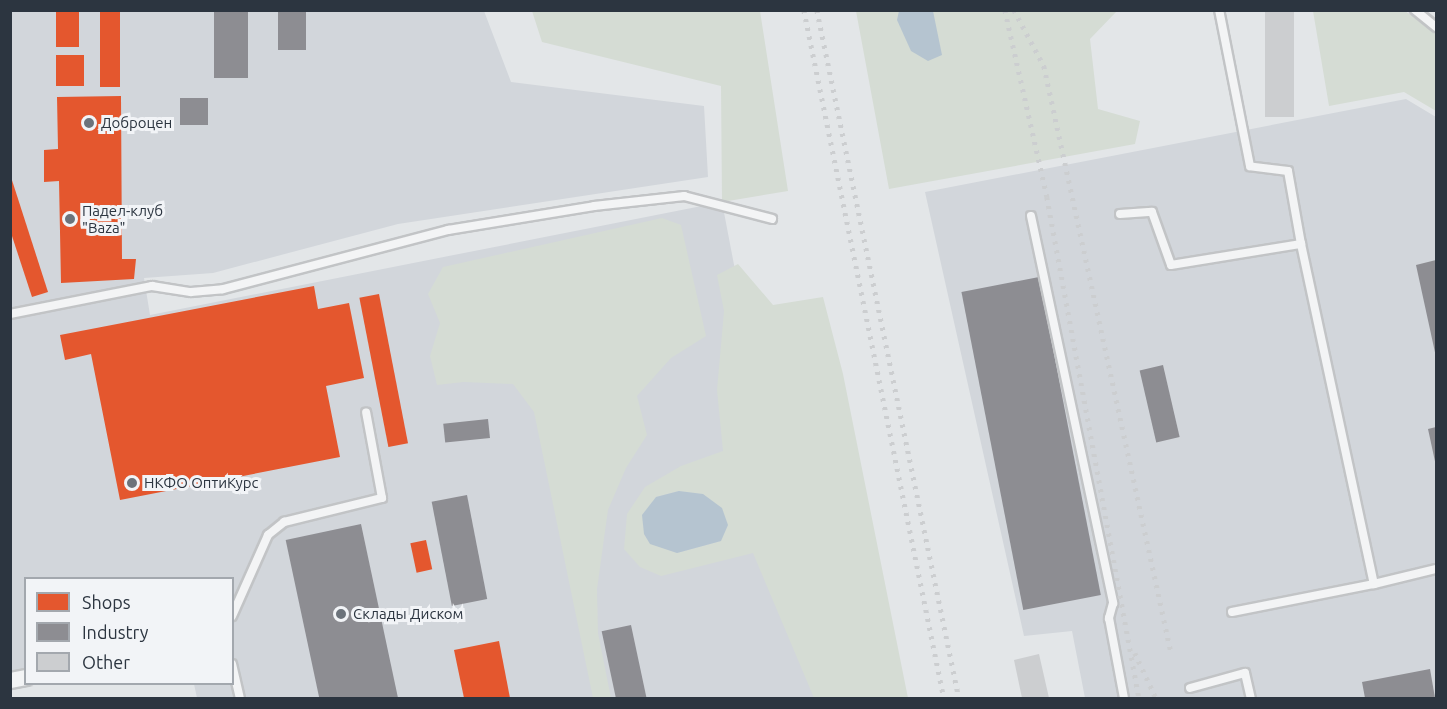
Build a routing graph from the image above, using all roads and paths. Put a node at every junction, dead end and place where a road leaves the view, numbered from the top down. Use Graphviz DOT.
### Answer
graph roads {
  1 [pos="1219,10"];
  2 [pos="1415,10"];
  3 [pos="1437,27"];
  4 [pos="1120,214"];
  5 [pos="1031,216"];
  6 [pos="772,219"];
  7 [pos="1302,244"];
  8 [pos="10,314"];
  9 [pos="366,412"];
  10 [pos="1437,569"];
  11 [pos="1374,584"];
  12 [pos="234,612"];
  13 [pos="1232,612"];
  14 [pos="234,673"];
  15 [pos="1190,688"];
  16 [pos="240,699"];
  17 [pos="1125,699"];
  18 [pos="1251,699"];
  1 -- 7 [label="lane"];
  2 -- 3 [label="lane"];
  4 -- 7 [label="lane"];
  5 -- 17 [label="lane"];
  6 -- 8 [label="lane"];
  7 -- 11 [label="lane"];
  9 -- 12 [label="lane"];
  10 -- 11 [label="lane"];
  11 -- 13 [label="lane"];
  14 -- 16 [label="lane"];
  15 -- 18 [label="lane"];
}
